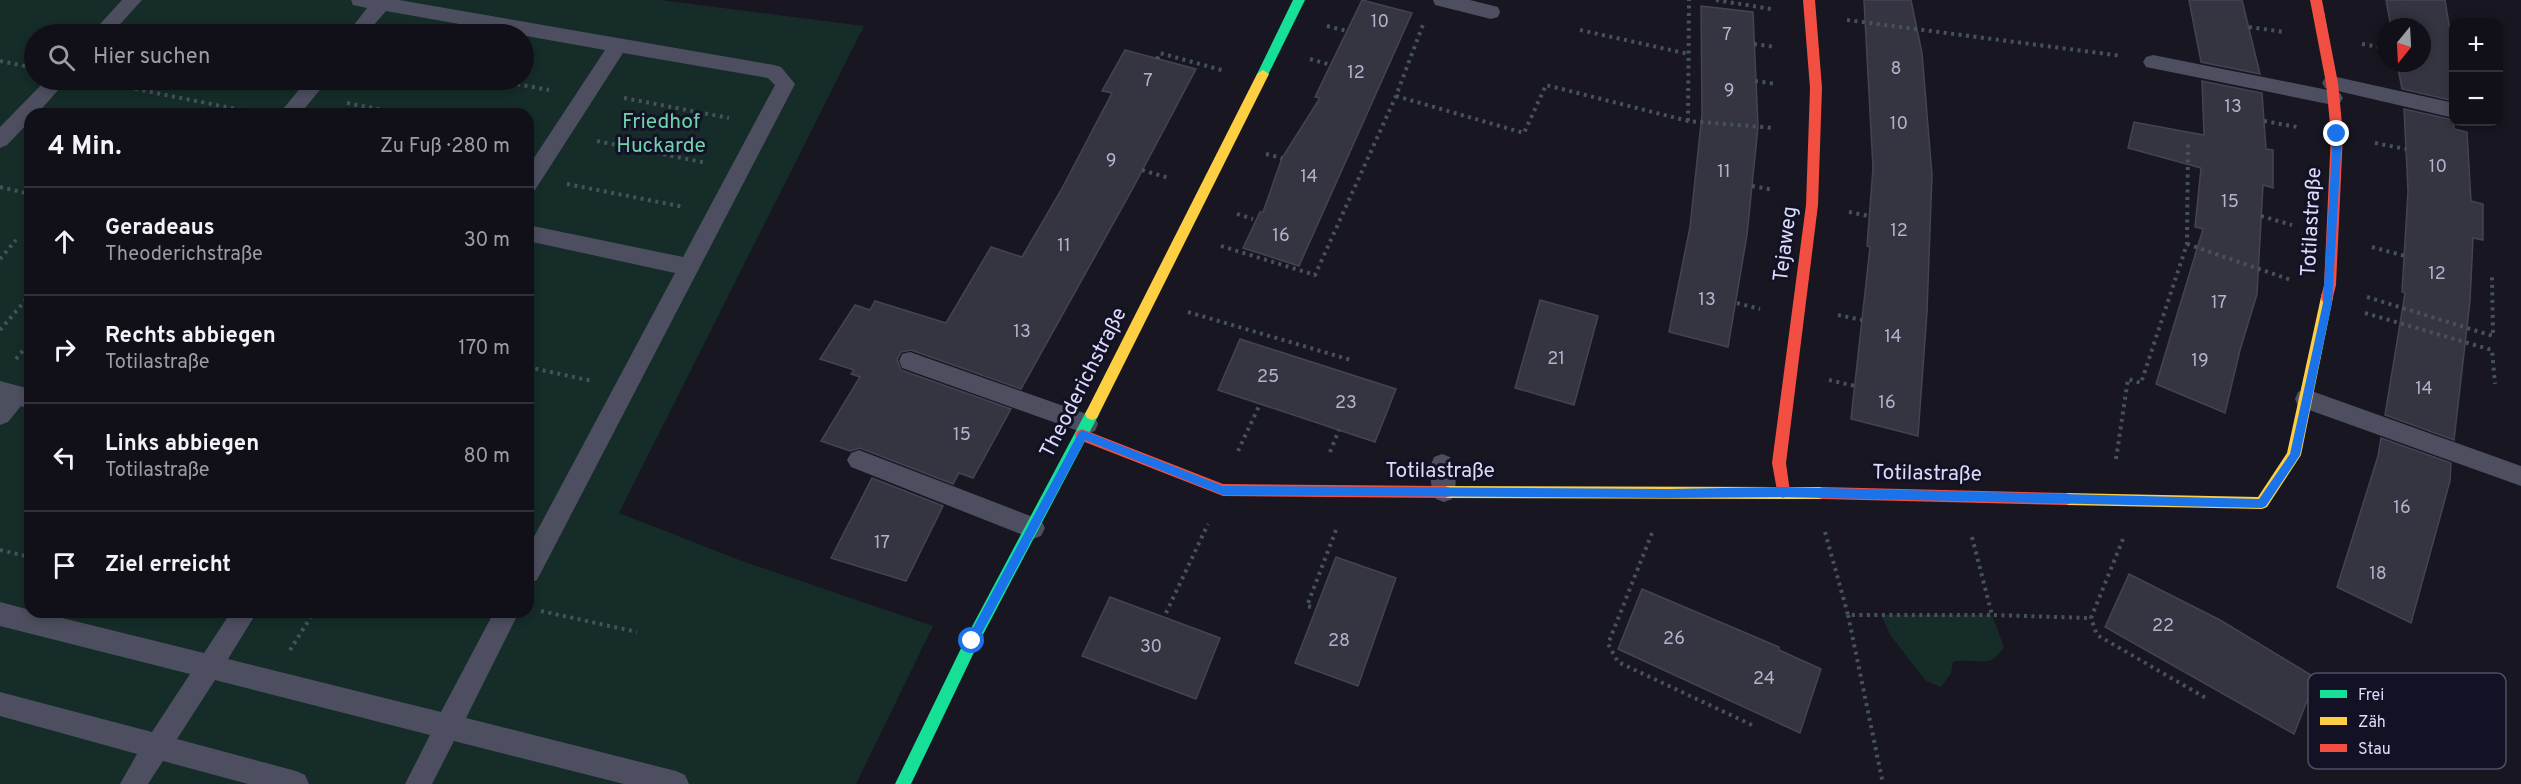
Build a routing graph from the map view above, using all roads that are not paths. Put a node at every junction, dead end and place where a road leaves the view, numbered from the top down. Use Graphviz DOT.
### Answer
graph roads {
  1 [pos="134,0"];
  2 [pos="360,0"];
  3 [pos="1299,0"];
  4 [pos="1442,0"];
  5 [pos="1809,0"];
  6 [pos="2316,0"];
  7 [pos="381,4"];
  8 [pos="1491,12"];
  9 [pos="110,24"];
  10 [pos="364,24"];
  11 [pos="497,24"];
  12 [pos="534,30"];
  13 [pos="618,45"];
  14 [pos="2152,62"];
  15 [pos="48,90"];
  16 [pos="309,90"];
  17 [pos="2332,90"];
  18 [pos="31,108"];
  19 [pos="294,108"];
  20 [pos="2449,110"];
  21 [pos="15,125"];
  22 [pos="0,140"];
  23 [pos="534,175"];
  24 [pos="534,234"];
  25 [pos="688,267"];
  26 [pos="910,361"];
  27 [pos="15,395"];
  28 [pos="2306,399"];
  29 [pos="0,416"];
  30 [pos="1085,430"];
  31 [pos="859,460"];
  32 [pos="1442,464"];
  33 [pos="2521,476"];
  34 [pos="1444,492"];
  35 [pos="1783,492"];
  36 [pos="1033,528"];
  37 [pos="534,560"];
  38 [pos="0,614"];
  39 [pos="241,618"];
  40 [pos="504,618"];
  41 [pos="210,666"];
  42 [pos="0,704"];
  43 [pos="448,726"];
  44 [pos="158,746"];
  45 [pos="133,784"];
  46 [pos="296,784"];
  47 [pos="418,784"];
  48 [pos="676,784"];
  49 [pos="903,784"];
  1 -- 9 [label="lane"];
  2 -- 7 [label="lane"];
  3 -- 30 [label="street, Theoderichstraße"];
  4 -- 8 [label="lane"];
  5 -- 35 [label="street, Tejaweg"];
  6 -- 17 [label="street, Totilastraße"];
  7 -- 10 [label="lane"];
  7 -- 11 [label="lane"];
  12 -- 13 [label="lane"];
  13 -- 23 [label="lane"];
  13 -- 25 [label="lane"];
  14 -- 17 [label="lane"];
  15 -- 18 [label="lane"];
  16 -- 19 [label="lane"];
  17 -- 20 [label="lane"];
  17 -- 28 [label="street, Totilastraße"];
  21 -- 22 [label="lane"];
  24 -- 25 [label="lane"];
  25 -- 37 [label="lane"];
  26 -- 30 [label="lane"];
  27 -- 29 [label="lane"];
  28 -- 33 [label="lane"];
  28 -- 35 [label="street, Totilastraße"];
  30 -- 34 [label="street, Totilastraße"];
  30 -- 36 [label="street, Theoderichstraße"];
  31 -- 36 [label="lane"];
  32 -- 34 [label="lane"];
  34 -- 35 [label="street, Totilastraße"];
  36 -- 49 [label="street, Theoderichstraße"];
  38 -- 41 [label="lane"];
  39 -- 41 [label="lane"];
  40 -- 43 [label="lane"];
  41 -- 43 [label="lane"];
  41 -- 44 [label="lane"];
  42 -- 44 [label="lane"];
  43 -- 47 [label="lane"];
  43 -- 48 [label="lane"];
  44 -- 45 [label="lane"];
  44 -- 46 [label="lane"];
}
